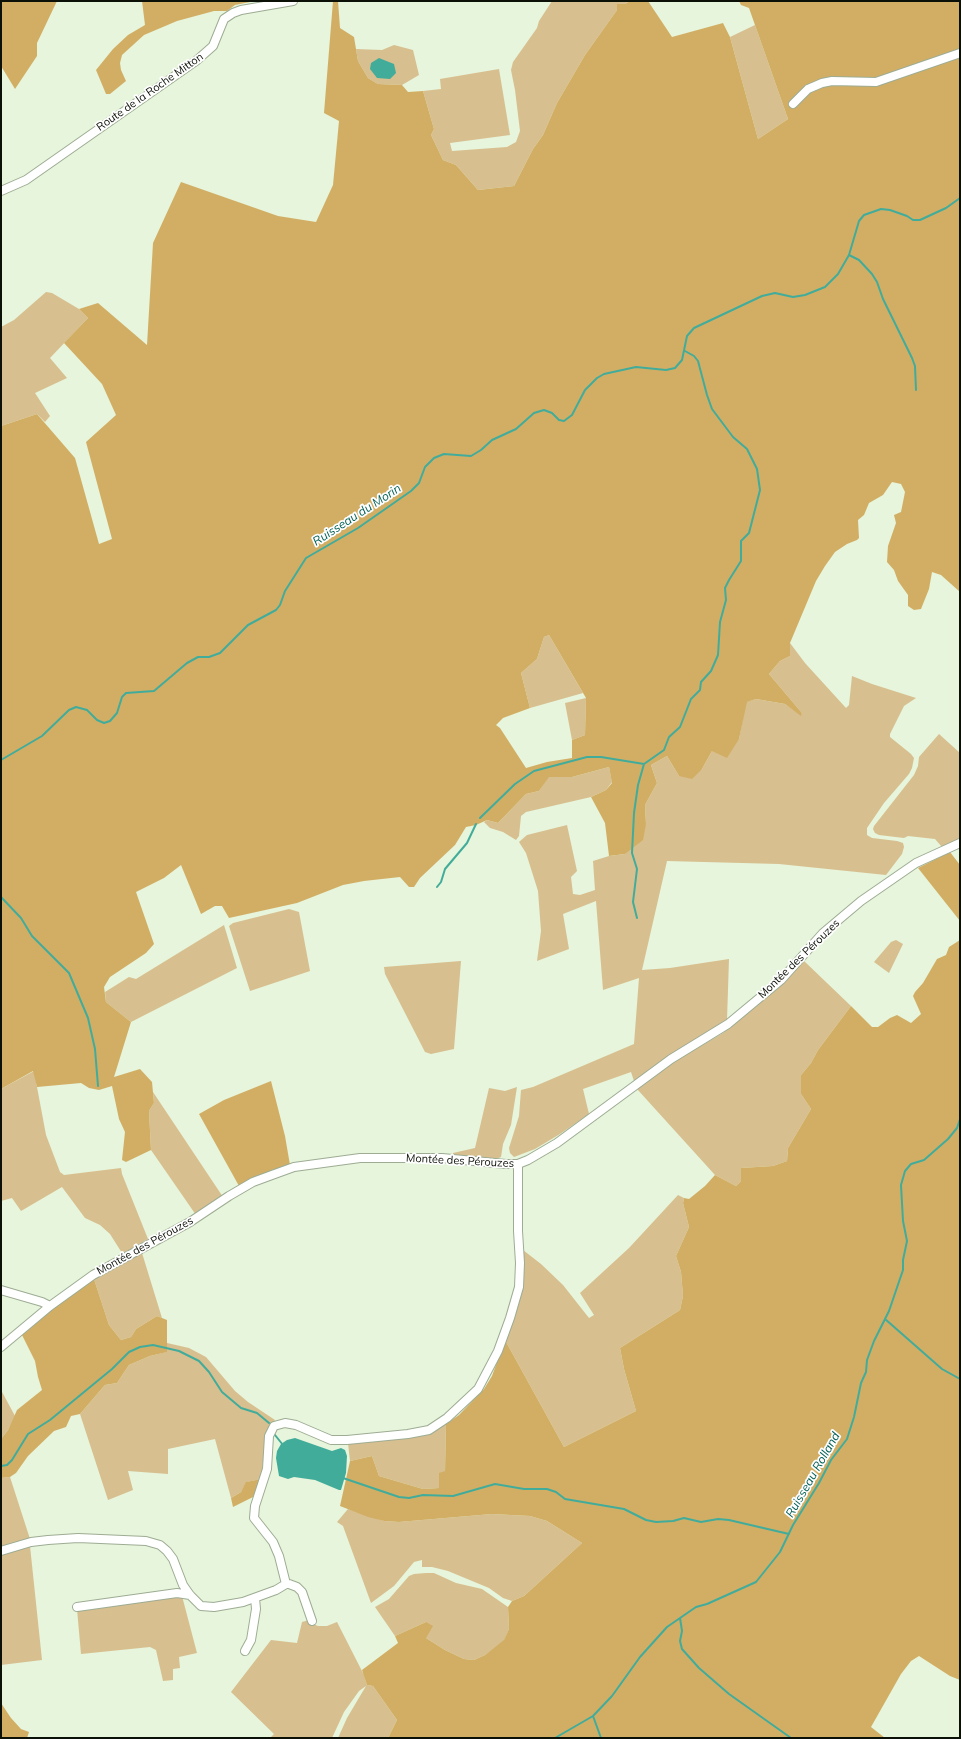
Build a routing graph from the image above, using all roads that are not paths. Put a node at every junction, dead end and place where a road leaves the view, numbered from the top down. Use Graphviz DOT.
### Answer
graph roads {
  1 [pos="293,1"];
  2 [pos="960,53"];
  3 [pos="793,104"];
  4 [pos="1,191"];
  5 [pos="960,843"];
  6 [pos="518,1164"];
  7 [pos="1,1290"];
  8 [pos="50,1306"];
  9 [pos="1,1347"];
  10 [pos="1,1550"];
  11 [pos="286,1584"];
  12 [pos="183,1585"];
  13 [pos="177,1593"];
  14 [pos="190,1596"];
  15 [pos="256,1598"];
  16 [pos="77,1607"];
  17 [pos="312,1621"];
  18 [pos="245,1651"];
  1 -- 4 [label="street, Route de la Roche Mitton"];
  2 -- 3 [label="street"];
  5 -- 6 [label="street, Montée des Pérouzes"];
  6 -- 8 [label="street, Montée des Pérouzes"];
  6 -- 11 [label="street"];
  7 -- 8 [label="street"];
  8 -- 9 [label="street, Montée des Pérouzes"];
  10 -- 12 [label="street"];
  11 -- 15 [label="street"];
  11 -- 17 [label="street"];
  12 -- 13 [label="street"];
  12 -- 14 [label="street"];
  13 -- 14 [label="street"];
  13 -- 16 [label="street"];
  14 -- 15 [label="street"];
  15 -- 18 [label="street"];
}
